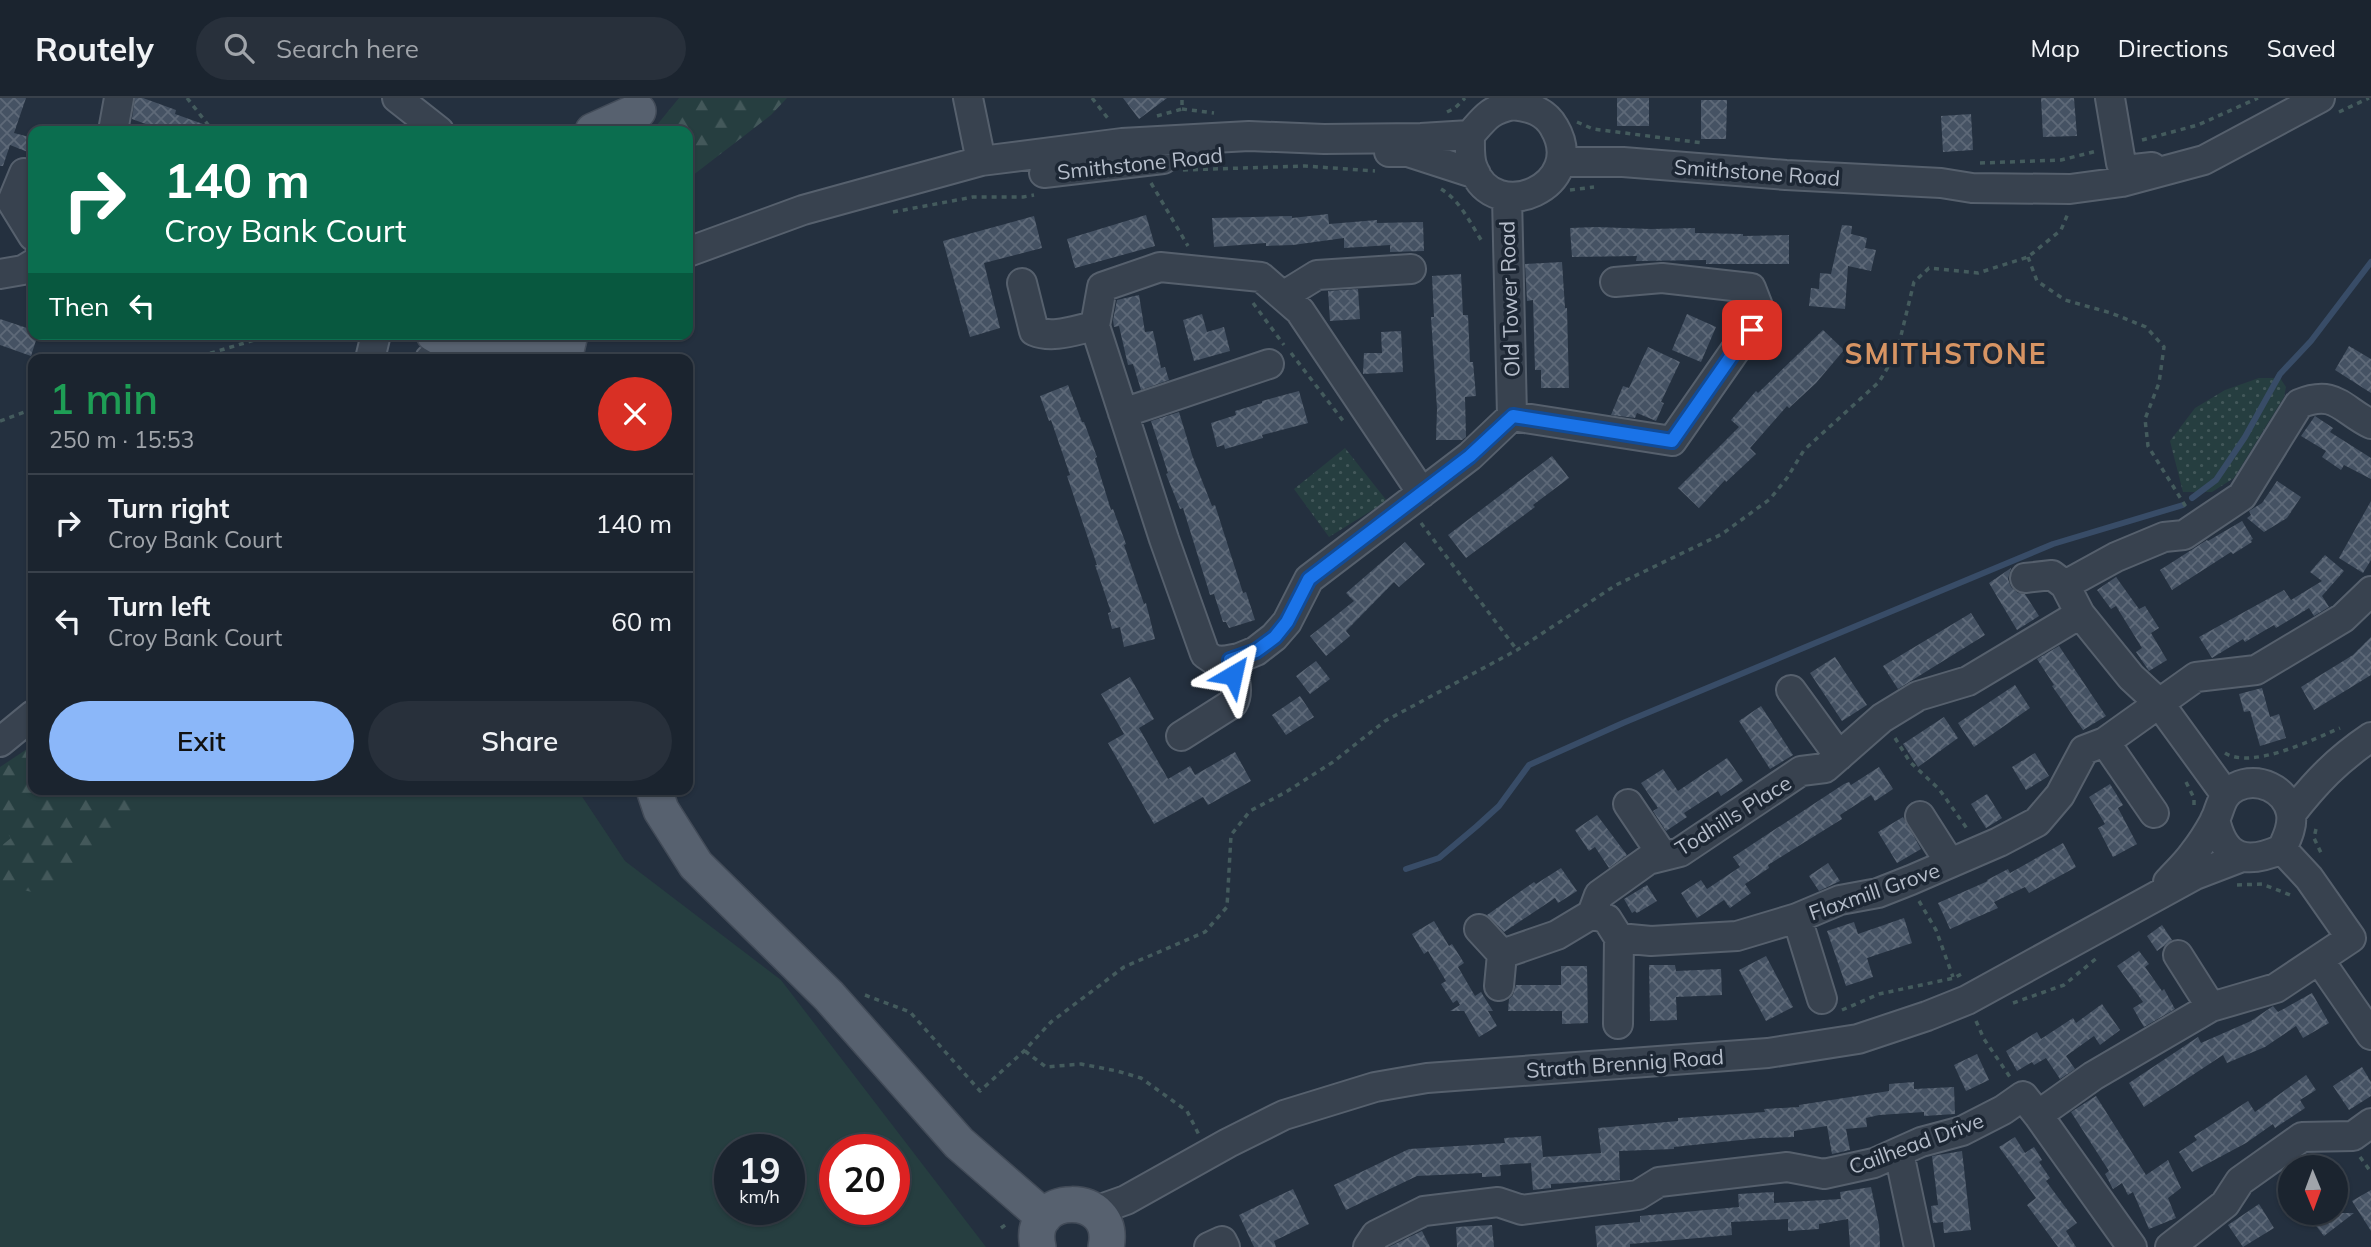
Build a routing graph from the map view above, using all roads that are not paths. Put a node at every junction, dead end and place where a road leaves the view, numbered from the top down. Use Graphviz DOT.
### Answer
graph roads {
  1 [pos="119,98"];
  2 [pos="968,98"];
  3 [pos="2110,98"];
  4 [pos="398,99"];
  5 [pos="1512,101"];
  6 [pos="2310,103"];
  7 [pos="638,113"];
  8 [pos="114,126"];
  9 [pos="401,126"];
  10 [pos="433,126"];
  11 [pos="606,126"];
  12 [pos="1470,135"];
  13 [pos="1132,152"];
  14 [pos="2119,155"];
  15 [pos="981,161"];
  16 [pos="1561,162"];
  17 [pos="2199,162"];
  18 [pos="24,173"];
  19 [pos="1476,174"];
  20 [pos="1961,174"];
  21 [pos="1507,197"];
  22 [pos="803,210"];
  23 [pos="28,228"];
  24 [pos="693,250"];
  25 [pos="28,267"];
  26 [pos="1410,270"];
  27 [pos="0,274"];
  28 [pos="1615,282"];
  29 [pos="1022,283"];
  30 [pos="1283,296"];
  31 [pos="1095,326"];
  32 [pos="539,340"];
  33 [pos="458,350"];
  34 [pos="1269,364"];
  35 [pos="1123,413"];
  36 [pos="1513,416"];
  37 [pos="2371,424"];
  38 [pos="1422,493"];
  39 [pos="2025,578"];
  40 [pos="2065,585"];
  41 [pos="2371,591"];
  42 [pos="2080,614"];
  43 [pos="1218,657"];
  44 [pos="1791,690"];
  45 [pos="2160,703"];
  46 [pos="28,719"];
  47 [pos="1181,736"];
  48 [pos="0,742"];
  49 [pos="2105,742"];
  50 [pos="2362,743"];
  51 [pos="1839,756"];
  52 [pos="2265,785"];
  53 [pos="656,795"];
  54 [pos="1628,804"];
  55 [pos="2221,807"];
  56 [pos="2154,813"];
  57 [pos="2291,814"];
  58 [pos="1920,816"];
  59 [pos="2282,849"];
  60 [pos="1663,856"];
  61 [pos="2242,857"];
  62 [pos="1963,858"];
  63 [pos="2151,900"];
  64 [pos="1592,914"];
  65 [pos="1797,918"];
  66 [pos="1479,929"];
  67 [pos="1619,938"];
  68 [pos="1502,954"];
  69 [pos="2178,955"];
  70 [pos="2320,961"];
  71 [pos="1499,986"];
  72 [pos="1822,999"];
  73 [pos="2211,1007"];
  74 [pos="1618,1024"];
  75 [pos="2371,1035"];
  76 [pos="2030,1106"];
  77 [pos="2371,1123"];
  78 [pos="1899,1153"];
  79 [pos="1095,1211"];
  80 [pos="1041,1232"];
  81 [pos="1106,1247"];
  82 [pos="1209,1247"];
  83 [pos="1225,1247"];
  84 [pos="1368,1247"];
  85 [pos="1919,1247"];
  86 [pos="2132,1247"];
  87 [pos="2170,1247"];
  1 -- 8 [label="street"];
  2 -- 15 [label="street"];
  3 -- 14 [label="street"];
  4 -- 9 [label="street"];
  4 -- 10 [label="street"];
  5 -- 12 [label="street"];
  5 -- 16 [label="street"];
  6 -- 14 [label="street, Smithstone Road"];
  6 -- 17 [label="street, Smithstone Road"];
  7 -- 11 [label="main road"];
  12 -- 13 [label="street, Smithstone Road"];
  12 -- 19 [label="street"];
  13 -- 15 [label="street, Smithstone Road"];
  13 -- 19 [label="street, Smithstone Road"];
  13 -- 22 [label="street, Smithstone Road"];
  14 -- 17 [label="street"];
  14 -- 20 [label="street, Smithstone Road"];
  15 -- 22 [label="street, Smithstone Road"];
  16 -- 20 [label="street, Smithstone Road"];
  16 -- 21 [label="street"];
  17 -- 20 [label="street, Smithstone Road"];
  18 -- 23 [label="street"];
  19 -- 21 [label="street, Smithstone Road"];
  21 -- 36 [label="street, Old Tower Road"];
  22 -- 24 [label="street, Smithstone Road"];
  25 -- 27 [label="street"];
  26 -- 30 [label="street"];
  28 -- 36 [label="street"];
  29 -- 31 [label="street"];
  30 -- 31 [label="street"];
  30 -- 38 [label="street"];
  31 -- 35 [label="street"];
  32 -- 33 [label="main road"];
  34 -- 35 [label="street"];
  35 -- 43 [label="street"];
  36 -- 38 [label="street"];
  37 -- 40 [label="street"];
  38 -- 43 [label="street"];
  39 -- 40 [label="street"];
  40 -- 42 [label="street"];
  41 -- 45 [label="street, Flaxmill Grove"];
  42 -- 45 [label="street"];
  42 -- 51 [label="street, Todhills Place"];
  43 -- 47 [label="street"];
  44 -- 51 [label="street"];
  45 -- 49 [label="street, Flaxmill Grove"];
  45 -- 55 [label="street"];
  46 -- 48 [label="street"];
  49 -- 56 [label="street"];
  49 -- 62 [label="street, Flaxmill Grove"];
  50 -- 52 [label="street"];
  50 -- 57 [label="street"];
  51 -- 60 [label="street, Todhills Place"];
  52 -- 55 [label="street"];
  52 -- 57 [label="street"];
  53 -- 80 [label="main road"];
  54 -- 60 [label="street, Todhills Place"];
  55 -- 61 [label="street"];
  55 -- 63 [label="street, Strath Brennig Road"];
  57 -- 59 [label="street"];
  58 -- 62 [label="street, Flaxmill Grove"];
  59 -- 61 [label="street, Strath Brennig Road"];
  59 -- 70 [label="street, Cailhead Drive"];
  60 -- 64 [label="street, Todhills Place"];
  61 -- 63 [label="street, Strath Brennig Road"];
  62 -- 65 [label="street, Flaxmill Grove"];
  63 -- 79 [label="street, Strath Brennig Road"];
  64 -- 67 [label="street"];
  64 -- 68 [label="street, Todhills Place"];
  65 -- 67 [label="street, Flaxmill Grove"];
  65 -- 72 [label="street, Flaxmill Grove"];
  66 -- 68 [label="street"];
  67 -- 74 [label="street"];
  68 -- 71 [label="street"];
  69 -- 73 [label="street"];
  70 -- 73 [label="street, Cailhead Drive"];
  70 -- 75 [label="street"];
  73 -- 76 [label="street, Cailhead Drive"];
  76 -- 78 [label="street, Cailhead Drive"];
  76 -- 86 [label="street"];
  77 -- 87 [label="street"];
  78 -- 84 [label="street, Cailhead Drive"];
  78 -- 85 [label="street"];
  79 -- 80 [label="main road"];
  79 -- 81 [label="main road"];
  82 -- 83 [label="street"];
}
